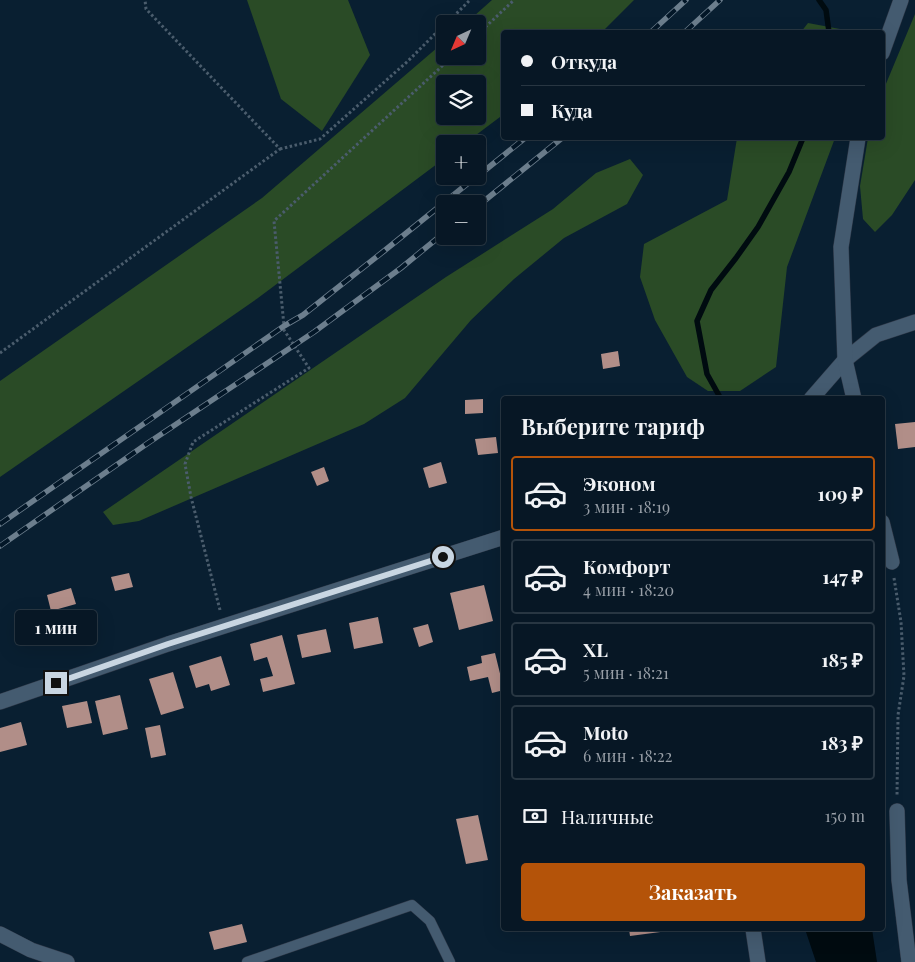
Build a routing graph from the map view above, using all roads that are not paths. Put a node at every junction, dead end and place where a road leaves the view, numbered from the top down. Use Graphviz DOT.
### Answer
graph roads {
  1 [pos="901,0"];
  2 [pos="885,45"];
  3 [pos="858,140"];
  4 [pos="915,322"];
  5 [pos="845,360"];
  6 [pos="814,396"];
  7 [pos="853,396"];
  8 [pos="885,534"];
  9 [pos="501,538"];
  10 [pos="892,562"];
  11 [pos="0,702"];
  12 [pos="897,812"];
  13 [pos="752,931"];
  14 [pos="0,934"];
  15 [pos="67,962"];
  16 [pos="247,962"];
  17 [pos="450,962"];
  18 [pos="758,962"];
  19 [pos="909,962"];
  1 -- 2 [label="street"];
  3 -- 5 [label="street"];
  4 -- 5 [label="street"];
  5 -- 6 [label="street"];
  5 -- 7 [label="street"];
  8 -- 10 [label="street"];
  9 -- 11 [label="street"];
  12 -- 19 [label="street"];
  13 -- 18 [label="street"];
  14 -- 15 [label="street"];
  16 -- 17 [label="lane"];
}
